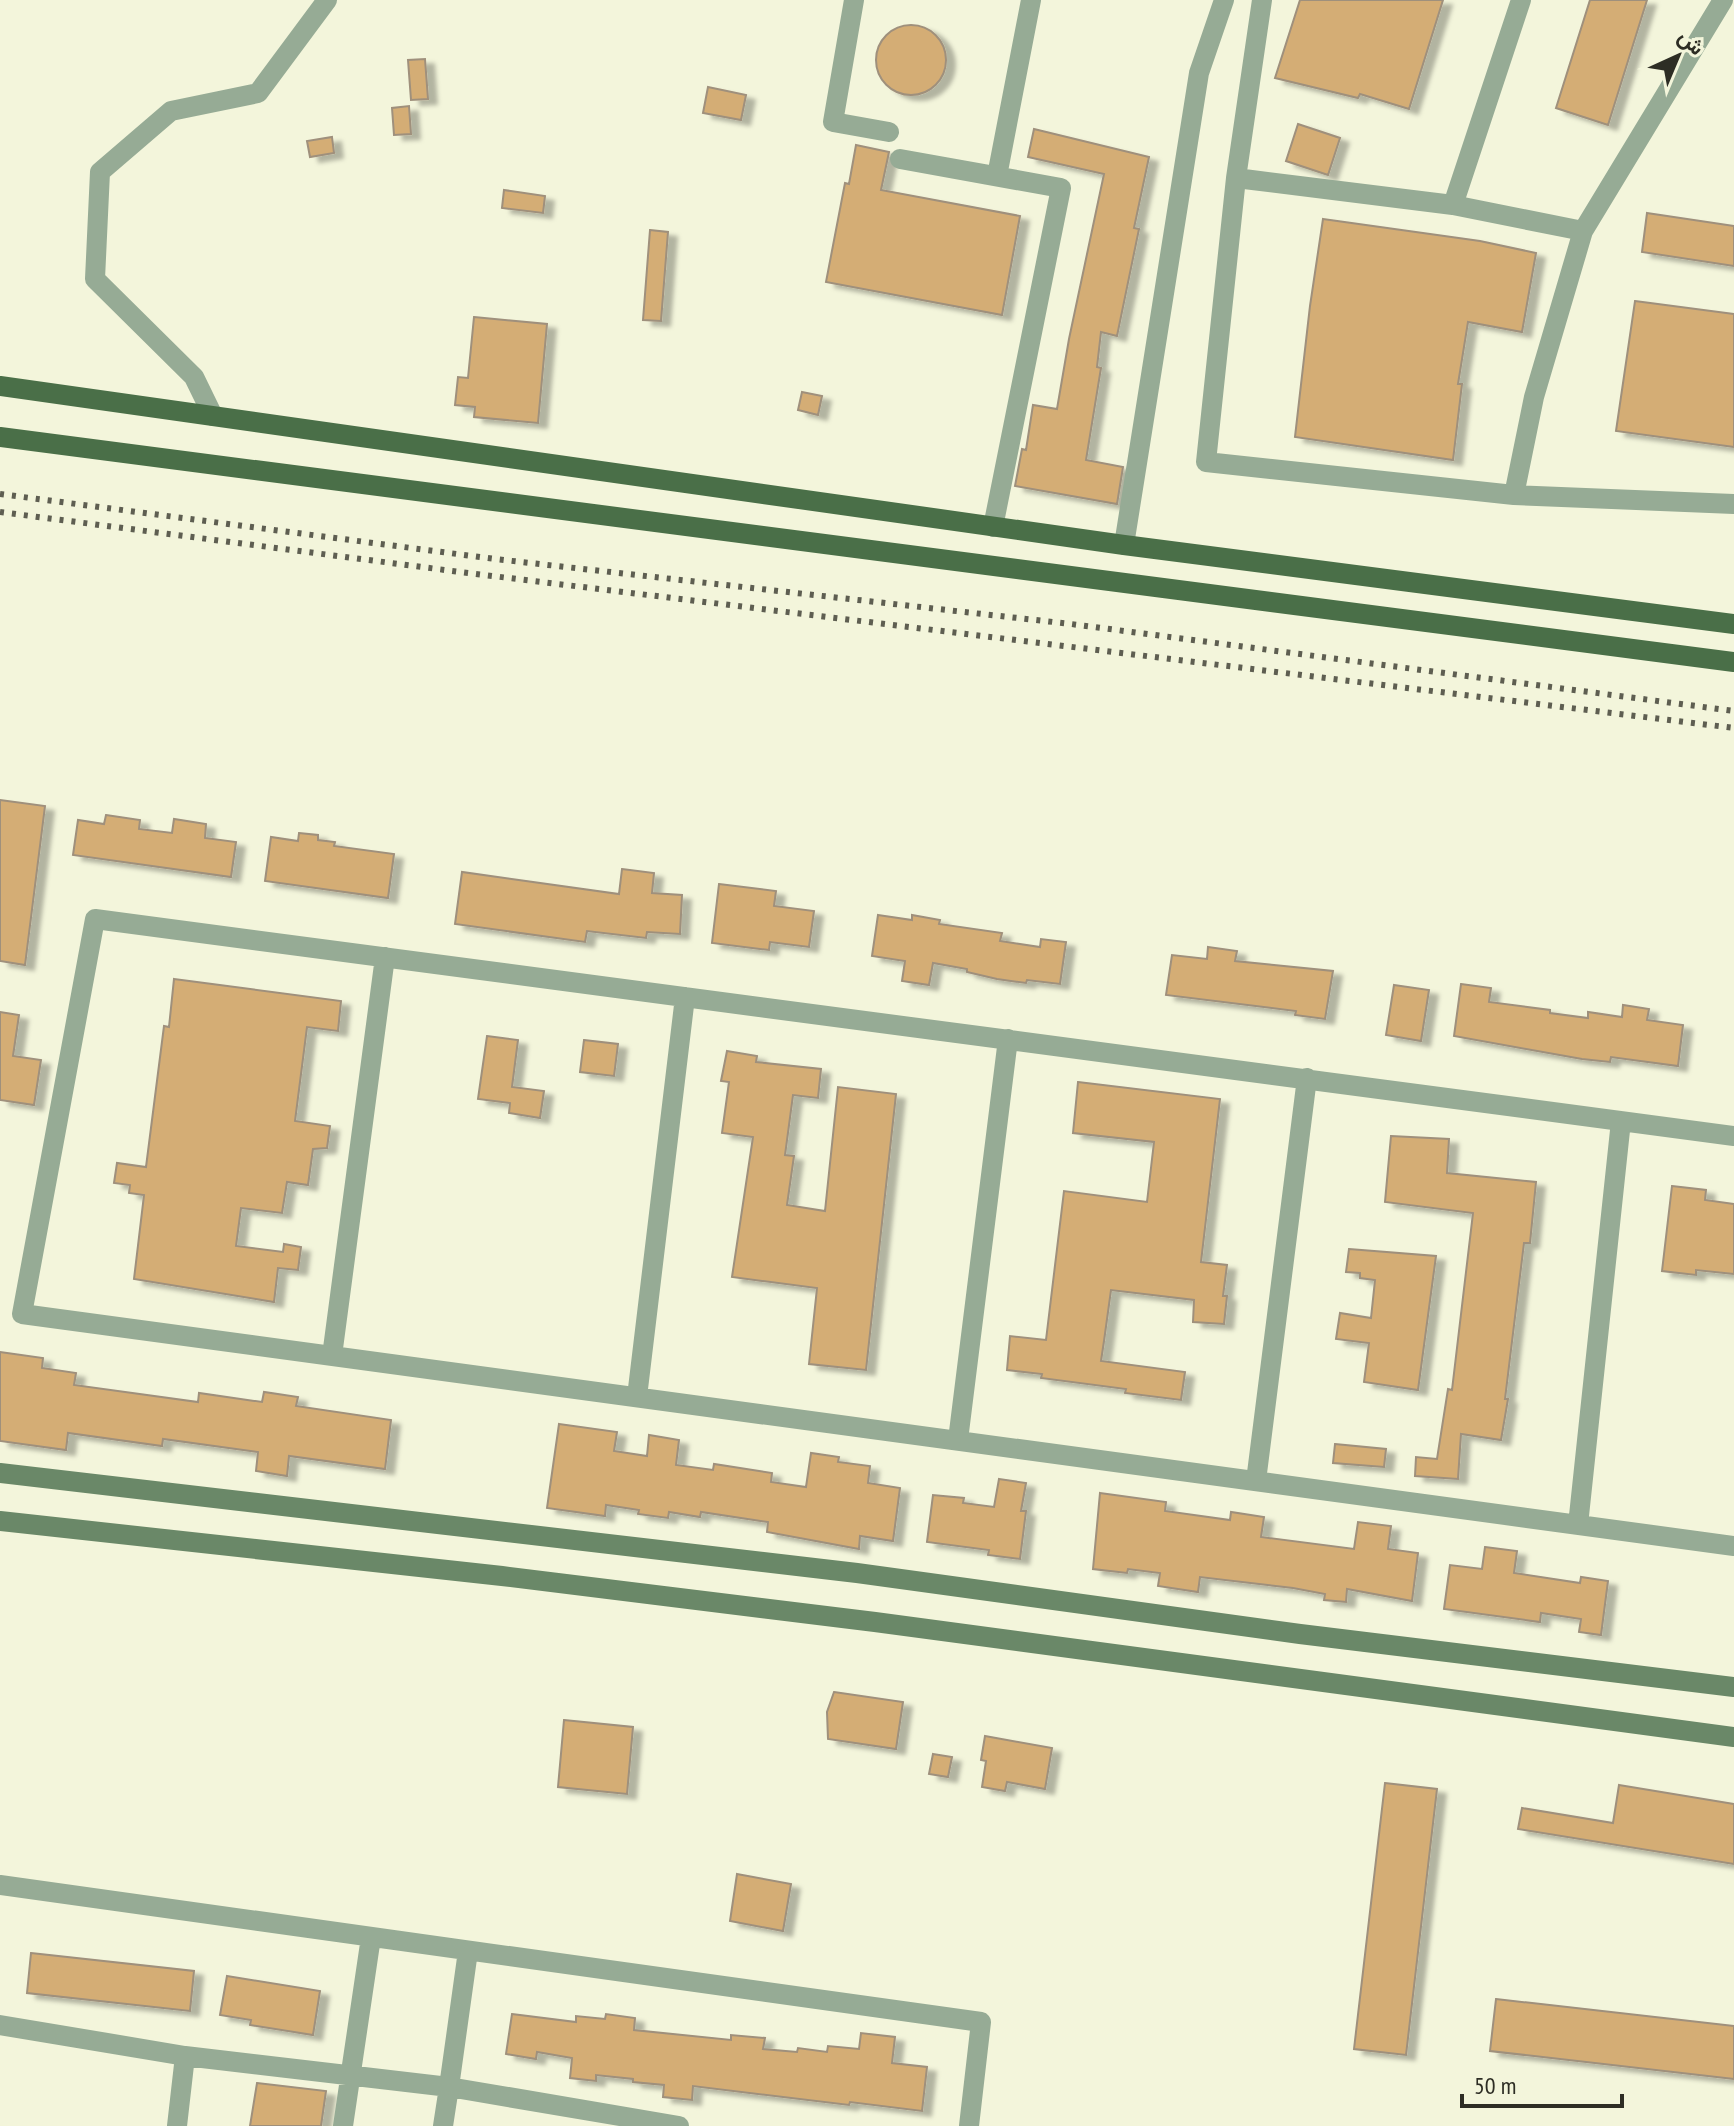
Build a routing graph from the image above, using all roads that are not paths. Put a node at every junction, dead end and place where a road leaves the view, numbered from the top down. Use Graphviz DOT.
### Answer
graph roads {
  1 [pos="327,0"];
  2 [pos="854,0"];
  3 [pos="1031,0"];
  4 [pos="1224,0"];
  5 [pos="1262,0"];
  6 [pos="1521,0"];
  7 [pos="1723,0"];
  8 [pos="889,132"];
  9 [pos="900,159"];
  10 [pos="997,176"];
  11 [pos="1236,178"];
  12 [pos="1453,205"];
  13 [pos="1583,231"];
  14 [pos="0,386"];
  15 [pos="213,416"];
  16 [pos="0,437"];
  17 [pos="1514,495"];
  18 [pos="1734,504"];
  19 [pos="993,527"];
  20 [pos="1124,545"];
  21 [pos="1734,624"];
  22 [pos="1734,662"];
  23 [pos="385,957"];
  24 [pos="685,997"];
  25 [pos="1008,1039"];
  26 [pos="1307,1078"];
  27 [pos="1621,1121"];
  28 [pos="1734,1136"];
  29 [pos="332,1356"];
  30 [pos="637,1397"];
  31 [pos="958,1440"];
  32 [pos="0,1473"];
  33 [pos="1256,1481"];
  34 [pos="0,1521"];
  35 [pos="1578,1525"];
  36 [pos="1734,1546"];
  37 [pos="1734,1687"];
  38 [pos="1734,1737"];
  39 [pos="0,1885"];
  40 [pos="371,1937"];
  41 [pos="468,1951"];
  42 [pos="0,2025"];
  43 [pos="185,2056"];
  44 [pos="350,2075"];
  45 [pos="449,2087"];
  46 [pos="628,2122"];
  47 [pos="177,2126"];
  48 [pos="343,2126"];
  49 [pos="443,2126"];
  50 [pos="679,2126"];
  51 [pos="969,2126"];
  1 -- 15 [label="street"];
  2 -- 8 [label="street"];
  3 -- 10 [label="street"];
  4 -- 20 [label="street"];
  5 -- 11 [label="street"];
  6 -- 12 [label="street"];
  7 -- 13 [label="street"];
  9 -- 10 [label="street"];
  10 -- 19 [label="street"];
  11 -- 12 [label="street"];
  11 -- 17 [label="street"];
  12 -- 13 [label="street"];
  13 -- 17 [label="street"];
  14 -- 15 [label="main road"];
  15 -- 19 [label="main road"];
  16 -- 22 [label="main road"];
  17 -- 18 [label="street"];
  19 -- 20 [label="main road"];
  20 -- 21 [label="main road"];
  23 -- 24 [label="street"];
  23 -- 29 [label="street"];
  23 -- 29 [label="street"];
  24 -- 25 [label="street"];
  24 -- 30 [label="street"];
  25 -- 26 [label="street"];
  25 -- 31 [label="street"];
  26 -- 27 [label="street"];
  26 -- 33 [label="street"];
  27 -- 28 [label="street"];
  27 -- 35 [label="street"];
  29 -- 30 [label="street"];
  30 -- 31 [label="street"];
  31 -- 33 [label="street"];
  32 -- 37 [label="street"];
  33 -- 35 [label="street"];
  34 -- 38 [label="street"];
  35 -- 36 [label="street"];
  39 -- 40 [label="street"];
  40 -- 41 [label="street"];
  40 -- 44 [label="street"];
  41 -- 45 [label="street"];
  41 -- 51 [label="street"];
  42 -- 43 [label="street"];
  43 -- 44 [label="street"];
  43 -- 47 [label="street"];
  44 -- 45 [label="street"];
  44 -- 48 [label="street"];
  45 -- 46 [label="street"];
  45 -- 49 [label="street"];
  46 -- 50 [label="street"];
}
